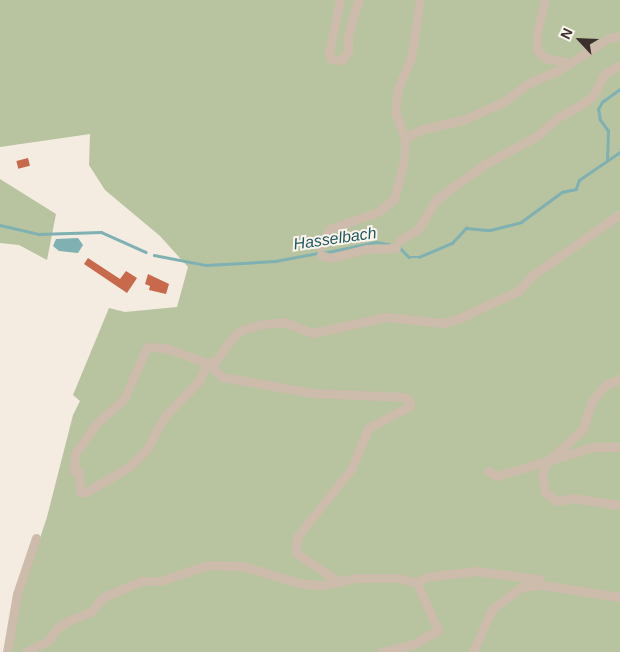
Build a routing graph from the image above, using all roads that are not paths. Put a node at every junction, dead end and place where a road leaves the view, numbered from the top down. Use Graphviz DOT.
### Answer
graph roads {
  1 [pos="340,0"];
  2 [pos="358,0"];
  3 [pos="420,0"];
  4 [pos="545,0"];
  5 [pos="620,36"];
  6 [pos="570,63"];
  7 [pos="620,65"];
  8 [pos="405,138"];
  9 [pos="620,214"];
  10 [pos="207,364"];
  11 [pos="620,379"];
  12 [pos="620,447"];
  13 [pos="547,462"];
  14 [pos="488,471"];
  15 [pos="620,505"];
  16 [pos="36,538"];
  17 [pos="339,582"];
  18 [pos="417,583"];
  19 [pos="542,585"];
  20 [pos="620,597"];
  21 [pos="7,652"];
  22 [pos="26,652"];
  23 [pos="381,652"];
  24 [pos="473,652"];
  1 -- 2 [label="street"];
  3 -- 8 [label="street"];
  4 -- 6 [label="street"];
  5 -- 6 [label="street"];
  6 -- 8 [label="street"];
  7 -- 8 [label="street"];
  9 -- 10 [label="street"];
  10 -- 10 [label="street"];
  10 -- 17 [label="street"];
  11 -- 13 [label="street"];
  12 -- 13 [label="street"];
  13 -- 14 [label="street"];
  13 -- 15 [label="street"];
  16 -- 21 [label="street"];
  17 -- 18 [label="street"];
  17 -- 22 [label="street"];
  18 -- 19 [label="street"];
  18 -- 23 [label="street"];
  19 -- 20 [label="street"];
  19 -- 24 [label="street"];
}
